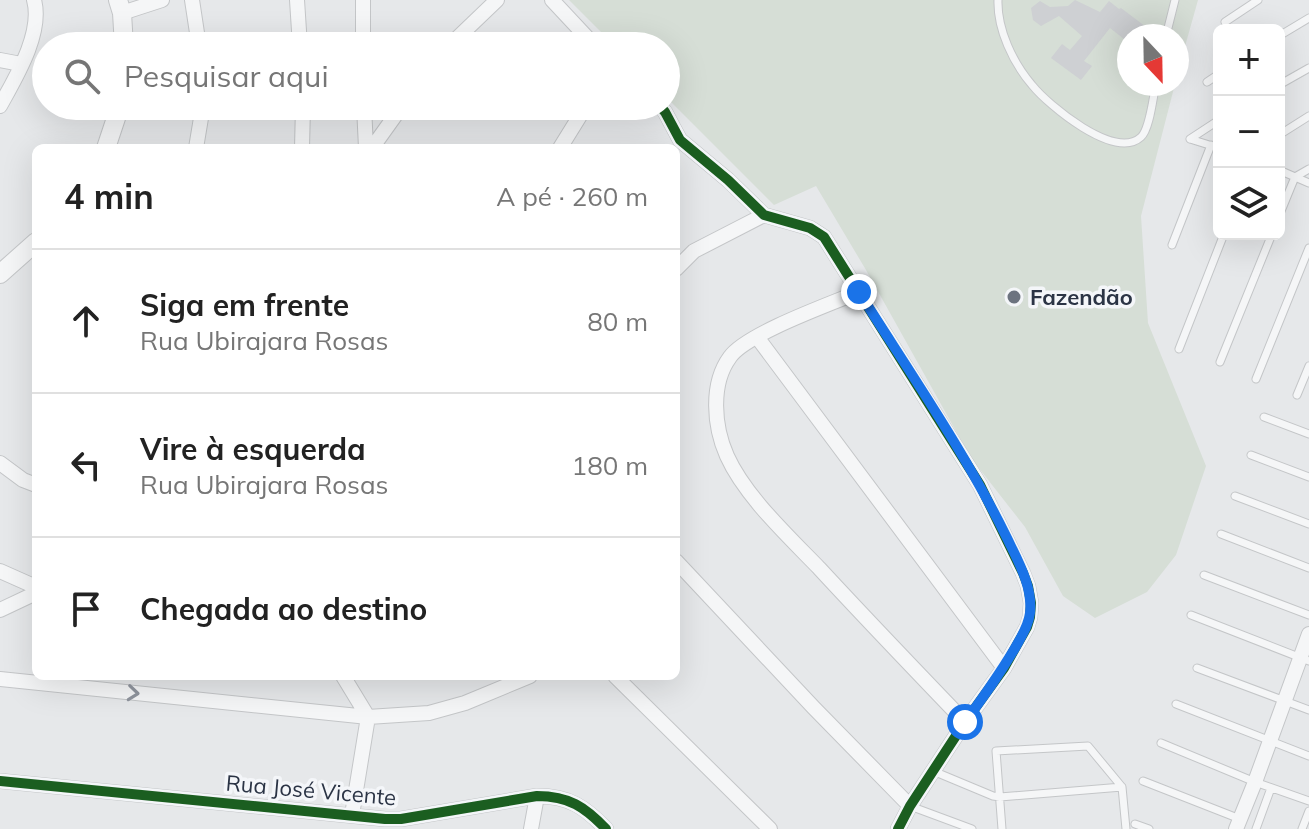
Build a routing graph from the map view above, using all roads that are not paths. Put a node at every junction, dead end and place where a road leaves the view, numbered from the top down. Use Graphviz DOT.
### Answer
graph roads {
  1 [pos="34,0"];
  2 [pos="162,0"];
  3 [pos="192,0"];
  4 [pos="297,0"];
  5 [pos="363,0"];
  6 [pos="497,0"];
  7 [pos="552,0"];
  8 [pos="998,0"];
  9 [pos="1175,0"];
  10 [pos="1258,0"];
  11 [pos="120,7"];
  12 [pos="1309,18"];
  13 [pos="1225,22"];
  14 [pos="1169,24"];
  15 [pos="123,32"];
  16 [pos="197,32"];
  17 [pos="299,32"];
  18 [pos="363,32"];
  19 [pos="464,32"];
  20 [pos="582,32"];
  21 [pos="1285,32"];
  22 [pos="0,60"];
  23 [pos="21,64"];
  24 [pos="1309,68"];
  25 [pos="1213,78"];
  26 [pos="1207,82"];
  27 [pos="1285,82"];
  28 [pos="1153,96"];
  29 [pos="0,106"];
  30 [pos="1309,116"];
  31 [pos="115,120"];
  32 [pos="201,120"];
  33 [pos="303,120"];
  34 [pos="365,120"];
  35 [pos="392,120"];
  36 [pos="577,120"];
  37 [pos="667,120"];
  38 [pos="1213,124"];
  39 [pos="1285,131"];
  40 [pos="107,144"];
  41 [pos="197,144"];
  42 [pos="302,144"];
  43 [pos="366,144"];
  44 [pos="375,144"];
  45 [pos="562,144"];
  46 [pos="678,144"];
  47 [pos="680,145"];
  48 [pos="1213,145"];
  49 [pos="1213,151"];
  50 [pos="1309,169"];
  51 [pos="1285,173"];
  52 [pos="1295,177"];
  53 [pos="1309,183"];
  54 [pos="1285,201"];
  55 [pos="764,215"];
  56 [pos="1222,240"];
  57 [pos="1270,240"];
  58 [pos="1172,245"];
  59 [pos="32,246"];
  60 [pos="1309,248"];
  61 [pos="680,265"];
  62 [pos="0,274"];
  63 [pos="859,292"];
  64 [pos="757,337"];
  65 [pos="1179,349"];
  66 [pos="1220,362"];
  67 [pos="1309,366"];
  68 [pos="1256,379"];
  69 [pos="1297,395"];
  70 [pos="1264,417"];
  71 [pos="1309,434"];
  72 [pos="1251,455"];
  73 [pos="0,463"];
  74 [pos="1309,477"];
  75 [pos="32,483"];
  76 [pos="1235,496"];
  77 [pos="1309,524"];
  78 [pos="1221,534"];
  79 [pos="680,565"];
  80 [pos="1309,568"];
  81 [pos="0,571"];
  82 [pos="1204,575"];
  83 [pos="32,588"];
  84 [pos="32,592"];
  85 [pos="0,610"];
  86 [pos="1191,615"];
  87 [pos="1309,615"];
  88 [pos="1309,634"];
  89 [pos="1305,659"];
  90 [pos="1004,668"];
  91 [pos="1197,668"];
  92 [pos="0,679"];
  93 [pos="345,680"];
  94 [pos="520,680"];
  95 [pos="619,680"];
  96 [pos="1284,700"];
  97 [pos="1176,704"];
  98 [pos="1309,710"];
  99 [pos="368,717"];
  100 [pos="965,722"];
  101 [pos="1270,741"];
  102 [pos="1161,743"];
  103 [pos="1309,756"];
  104 [pos="933,771"];
  105 [pos="0,781"];
  106 [pos="1143,781"];
  107 [pos="1255,782"];
  108 [pos="1122,787"];
  109 [pos="1271,788"];
  110 [pos="537,796"];
  111 [pos="1000,797"];
  112 [pos="1309,801"];
  113 [pos="910,806"];
  114 [pos="1309,811"];
  115 [pos="352,815"];
  116 [pos="1135,824"];
  117 [pos="1238,824"];
  118 [pos="531,829"];
  119 [pos="606,829"];
  120 [pos="770,829"];
  121 [pos="898,829"];
  122 [pos="972,829"];
  123 [pos="1002,829"];
  124 [pos="1126,829"];
  125 [pos="1149,829"];
  126 [pos="1256,829"];
  127 [pos="1302,829"];
  1 -- 23 [label="street"];
  2 -- 11 [label="street"];
  3 -- 16 [label="street"];
  4 -- 17 [label="street"];
  5 -- 18 [label="street"];
  6 -- 19 [label="street"];
  7 -- 20 [label="street"];
  8 -- 28 [label="lane"];
  9 -- 14 [label="lane"];
  10 -- 13 [label="lane"];
  11 -- 15 [label="street"];
  12 -- 21 [label="lane"];
  22 -- 23 [label="street"];
  23 -- 29 [label="street"];
  24 -- 27 [label="lane"];
  25 -- 26 [label="lane"];
  30 -- 39 [label="lane"];
  31 -- 40 [label="street"];
  32 -- 41 [label="street"];
  33 -- 42 [label="street"];
  34 -- 43 [label="street"];
  35 -- 44 [label="street"];
  36 -- 45 [label="street"];
  37 -- 46 [label="street"];
  38 -- 48 [label="lane"];
  47 -- 55 [label="street"];
  49 -- 58 [label="lane"];
  50 -- 52 [label="lane"];
  51 -- 52 [label="lane"];
  52 -- 53 [label="lane"];
  52 -- 54 [label="lane"];
  55 -- 61 [label="street"];
  55 -- 63 [label="street"];
  56 -- 65 [label="lane"];
  57 -- 66 [label="lane"];
  59 -- 62 [label="street"];
  60 -- 68 [label="lane"];
  63 -- 64 [label="street"];
  63 -- 90 [label="street"];
  64 -- 90 [label="street"];
  64 -- 100 [label="street"];
  67 -- 69 [label="lane"];
  70 -- 71 [label="lane"];
  72 -- 74 [label="lane"];
  73 -- 75 [label="street"];
  76 -- 77 [label="lane"];
  78 -- 80 [label="lane"];
  79 -- 113 [label="street"];
  81 -- 83 [label="street"];
  82 -- 87 [label="lane"];
  84 -- 85 [label="street"];
  86 -- 89 [label="lane"];
  88 -- 89 [label="street"];
  89 -- 96 [label="street"];
  90 -- 100 [label="street"];
  91 -- 96 [label="lane"];
  92 -- 99 [label="street, one-way"];
  93 -- 99 [label="street"];
  94 -- 99 [label="street"];
  95 -- 120 [label="street"];
  96 -- 98 [label="lane"];
  96 -- 101 [label="street"];
  97 -- 101 [label="lane"];
  99 -- 115 [label="street"];
  100 -- 104 [label="street"];
  101 -- 103 [label="lane"];
  101 -- 107 [label="street"];
  102 -- 107 [label="lane"];
  104 -- 111 [label="lane"];
  104 -- 113 [label="street"];
  105 -- 115 [label="street, Rua José Vicente"];
  106 -- 117 [label="lane"];
  107 -- 109 [label="lane"];
  107 -- 117 [label="street"];
  108 -- 111 [label="lane"];
  108 -- 111 [label="lane"];
  108 -- 124 [label="lane"];
  109 -- 112 [label="lane"];
  109 -- 126 [label="lane"];
  110 -- 115 [label="street, Rua José Vicente"];
  110 -- 118 [label="street"];
  110 -- 119 [label="street, Rua José Vicente"];
  111 -- 123 [label="lane"];
  113 -- 121 [label="street"];
  113 -- 122 [label="lane"];
  114 -- 127 [label="lane"];
  116 -- 125 [label="lane"];
}
